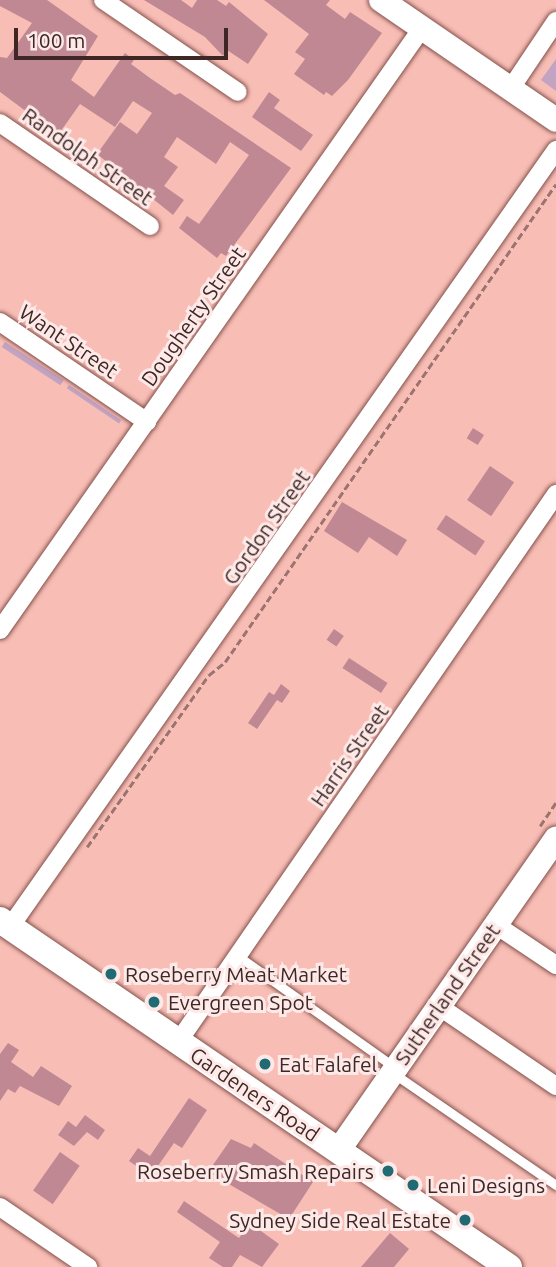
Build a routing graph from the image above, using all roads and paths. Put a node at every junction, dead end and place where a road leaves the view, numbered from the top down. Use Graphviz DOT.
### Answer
graph roads {
  1 [pos="103,0"];
  2 [pos="381,0"];
  3 [pos="556,21"];
  4 [pos="422,27"];
  5 [pos="511,88"];
  6 [pos="238,92"];
  7 [pos="556,120"];
  8 [pos="0,123"];
  9 [pos="556,150"];
  10 [pos="556,184"];
  11 [pos="150,226"];
  12 [pos="0,322"];
  13 [pos="147,422"];
  14 [pos="556,494"];
  15 [pos="0,630"];
  16 [pos="556,838"];
  17 [pos="82,854"];
  18 [pos="5,924"];
  19 [pos="495,925"];
  20 [pos="238,956"];
  21 [pos="556,965"];
  22 [pos="440,1007"];
  23 [pos="178,1042"];
  24 [pos="394,1070"];
  25 [pos="556,1086"];
  26 [pos="338,1151"];
  27 [pos="556,1185"];
  28 [pos="0,1207"];
  29 [pos="88,1267"];
  30 [pos="509,1267"];
  1 -- 6 [label="street"];
  2 -- 4 [label="street"];
  3 -- 5 [label="street"];
  4 -- 5 [label="street"];
  4 -- 13 [label="street, Dougherty Street"];
  5 -- 7 [label="street"];
  8 -- 11 [label="street, Randolph Street"];
  9 -- 18 [label="street, Gordon Street"];
  10 -- 17 [label="path, Gordon Street"];
  12 -- 13 [label="street, Want Street"];
  13 -- 15 [label="street, Dougherty Street"];
  14 -- 20 [label="street, Harris Street"];
  16 -- 19 [label="street, Sutherland Street"];
  18 -- 23 [label="main road, Gardeners Road"];
  19 -- 21 [label="street"];
  19 -- 22 [label="street, Sutherland Street"];
  20 -- 23 [label="street, Harris Street"];
  20 -- 24 [label="lane"];
  22 -- 24 [label="street, Sutherland Street"];
  22 -- 25 [label="street"];
  23 -- 26 [label="main road, Gardeners Road"];
  24 -- 26 [label="street, Sutherland Street"];
  24 -- 27 [label="lane"];
  26 -- 30 [label="main road, Gardeners Road"];
  28 -- 29 [label="street"];
}
